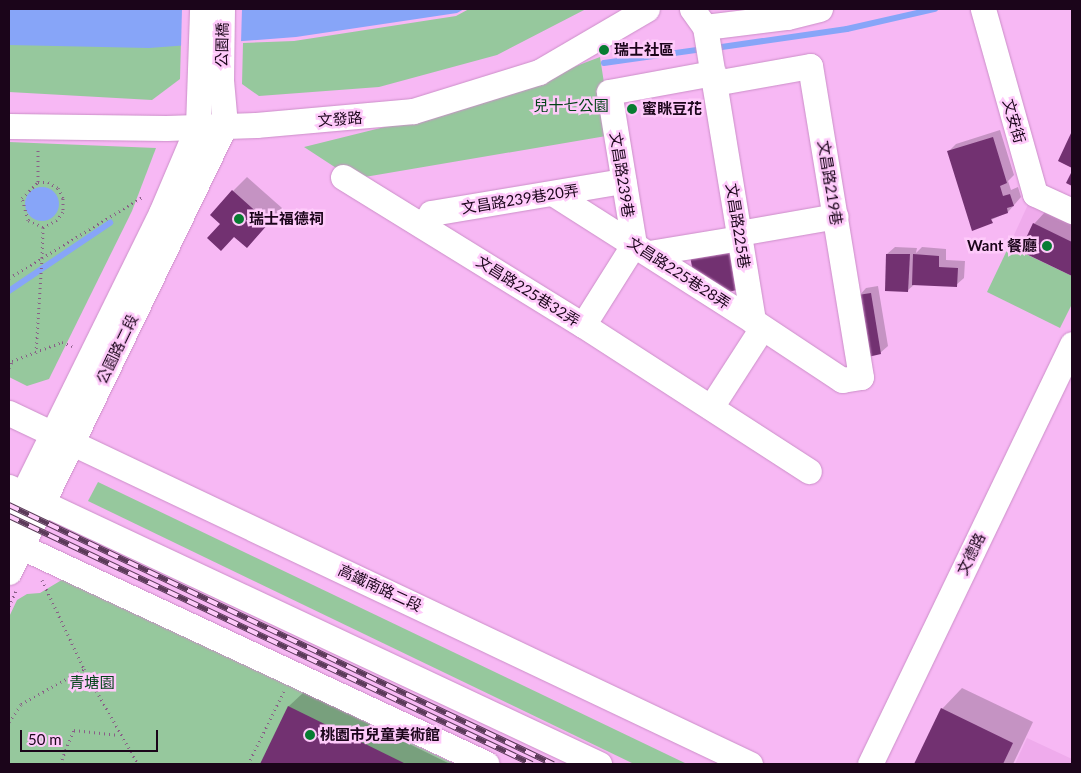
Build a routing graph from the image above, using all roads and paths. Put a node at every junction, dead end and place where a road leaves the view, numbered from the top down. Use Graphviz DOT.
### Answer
graph roads {
  1 [pos="202,9"];
  2 [pos="222,9"];
  3 [pos="647,9"];
  4 [pos="820,9"];
  5 [pos="983,9"];
  6 [pos="698,18"];
  7 [pos="714,78"];
  8 [pos="211,80"];
  9 [pos="225,125"];
  10 [pos="9,126"];
  11 [pos="198,126"];
  12 [pos="38,139"];
  13 [pos="343,177"];
  14 [pos="623,181"];
  15 [pos="38,182"];
  16 [pos="150,193"];
  17 [pos="554,194"];
  18 [pos="1072,211"];
  19 [pos="836,216"];
  20 [pos="423,225"];
  21 [pos="43,227"];
  22 [pos="740,235"];
  23 [pos="642,249"];
  24 [pos="42,258"];
  25 [pos="9,278"];
  26 [pos="757,324"];
  27 [pos="583,325"];
  28 [pos="1072,344"];
  29 [pos="76,347"];
  30 [pos="36,352"];
  31 [pos="9,368"];
  32 [pos="842,380"];
  33 [pos="711,407"];
  34 [pos="9,414"];
  35 [pos="61,439"];
  36 [pos="809,471"];
  37 [pos="25,494"];
  38 [pos="9,522"];
  39 [pos="15,544"];
  40 [pos="9,572"];
  41 [pos="284,691"];
  42 [pos="9,722"];
  43 [pos="119,735"];
  44 [pos="60,764"];
  45 [pos="138,764"];
  46 [pos="248,764"];
  47 [pos="487,764"];
  48 [pos="599,764"];
  49 [pos="750,764"];
  50 [pos="870,764"];
  1 -- 8 [label="street, 公園橋"];
  2 -- 8 [label="street, 公園橋"];
  3 -- 9 [label="street, 文發路"];
  4 -- 6 [label="street"];
  5 -- 18 [label="street, 文安街"];
  6 -- 7 [label="street, 文昌路225巷"];
  7 -- 14 [label="street, 文昌路239巷"];
  7 -- 19 [label="street, 文昌路219巷"];
  7 -- 22 [label="street, 文昌路225巷"];
  8 -- 9 [label="street"];
  8 -- 11 [label="street"];
  9 -- 11 [label="street, 文發路"];
  9 -- 35 [label="street, 公園路二段"];
  10 -- 11 [label="street, 文發路"];
  11 -- 35 [label="street, 公園路二段"];
  12 -- 15 [label="path"];
  13 -- 20 [label="street, 文昌路225巷32弄"];
  14 -- 17 [label="street, 文昌路239巷20弄"];
  14 -- 23 [label="street, 文昌路239巷"];
  15 -- 21 [label="path"];
  15 -- 21 [label="path"];
  16 -- 24 [label="path"];
  17 -- 20 [label="street, 文昌路239巷20弄"];
  17 -- 23 [label="street, 文昌路225巷28弄"];
  19 -- 22 [label="street"];
  19 -- 32 [label="street, 文昌路219巷"];
  20 -- 27 [label="street, 文昌路225巷32弄"];
  21 -- 24 [label="path"];
  22 -- 23 [label="street"];
  22 -- 26 [label="street, 文昌路225巷"];
  23 -- 26 [label="street, 文昌路225巷28弄"];
  23 -- 27 [label="street"];
  24 -- 25 [label="path"];
  24 -- 30 [label="path"];
  26 -- 32 [label="street, 文昌路225巷28弄"];
  26 -- 33 [label="street"];
  27 -- 33 [label="street, 文昌路225巷32弄"];
  28 -- 50 [label="street, 文德路"];
  29 -- 30 [label="path"];
  30 -- 31 [label="path"];
  33 -- 36 [label="street, 文昌路225巷32弄"];
  34 -- 35 [label="street, 高鐵南路二段"];
  35 -- 37 [label="street, 公園路二段"];
  35 -- 49 [label="street, 高鐵南路二段"];
  37 -- 38 [label="street, 公園路二段"];
  37 -- 39 [label="street, 公園路二段"];
  37 -- 48 [label="street"];
  39 -- 40 [label="street, 公園路二段"];
  39 -- 47 [label="street"];
  41 -- 46 [label="path"];
  42 -- 43 [label="path"];
  43 -- 44 [label="path"];
  43 -- 45 [label="path"];
}
